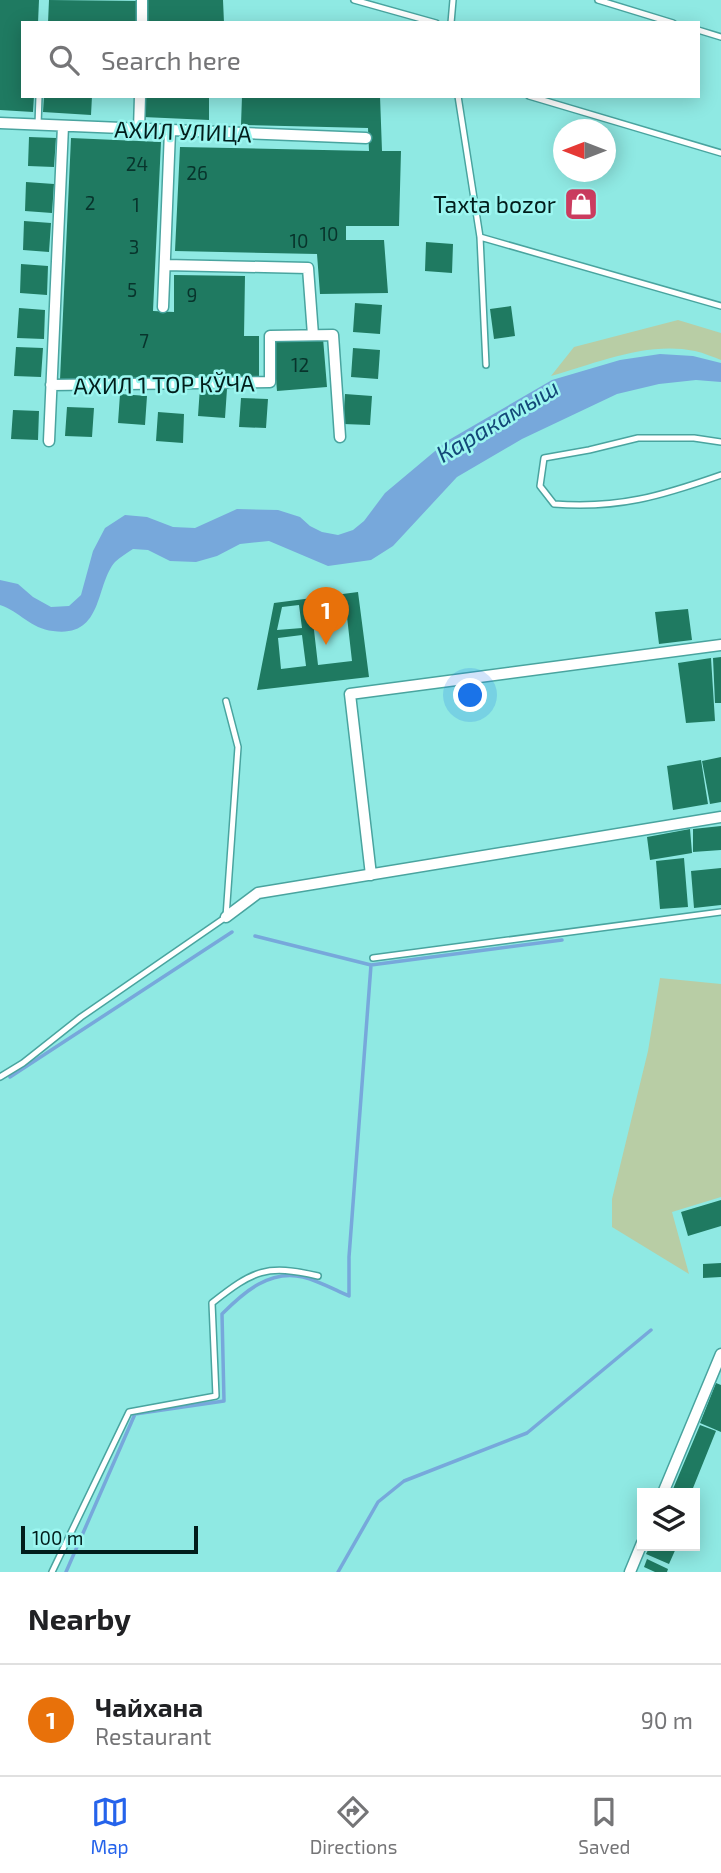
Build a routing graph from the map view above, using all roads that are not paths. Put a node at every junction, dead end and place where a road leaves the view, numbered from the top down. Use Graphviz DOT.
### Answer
graph roads {
  1 [pos="142,0"];
  2 [pos="354,0"];
  3 [pos="453,0"];
  4 [pos="598,0"];
  5 [pos="142,21"];
  6 [pos="429,21"];
  7 [pos="452,21"];
  8 [pos="666,21"];
  9 [pos="700,31"];
  10 [pos="721,37"];
  11 [pos="39,98"];
  12 [pos="140,98"];
  13 [pos="458,98"];
  14 [pos="536,98"];
  15 [pos="0,123"];
  16 [pos="38,125"];
  17 [pos="63,126"];
  18 [pos="139,130"];
  19 [pos="170,131"];
  20 [pos="366,138"];
  21 [pos="721,153"];
  22 [pos="480,237"];
  23 [pos="165,265"];
  24 [pos="721,306"];
  25 [pos="163,307"];
  26 [pos="313,335"];
  27 [pos="486,365"];
  28 [pos="51,385"];
  29 [pos="340,437"];
  30 [pos="49,441"];
  31 [pos="721,442"];
  32 [pos="721,475"];
  33 [pos="721,645"];
  34 [pos="226,701"];
  35 [pos="721,817"];
  36 [pos="371,875"];
  37 [pos="721,912"];
  38 [pos="226,917"];
  39 [pos="373,958"];
  40 [pos="0,1077"];
  41 [pos="318,1276"];
  42 [pos="721,1354"];
  43 [pos="665,1488"];
  44 [pos="639,1551"];
  45 [pos="52,1572"];
  46 [pos="630,1572"];
  1 -- 5 [label="street"];
  2 -- 6 [label="lane"];
  3 -- 7 [label="lane"];
  4 -- 8 [label="lane"];
  9 -- 10 [label="lane"];
  11 -- 16 [label="lane"];
  12 -- 18 [label="street"];
  13 -- 22 [label="lane"];
  14 -- 21 [label="lane"];
  15 -- 16 [label="street, АХИЛ УЛИЦА"];
  16 -- 17 [label="street, АХИЛ УЛИЦА"];
  17 -- 18 [label="street, АХИЛ УЛИЦА"];
  17 -- 28 [label="street"];
  18 -- 19 [label="street, АХИЛ УЛИЦА"];
  19 -- 20 [label="street, АХИЛ УЛИЦА"];
  19 -- 23 [label="street"];
  22 -- 24 [label="lane"];
  22 -- 27 [label="lane"];
  23 -- 25 [label="street"];
  23 -- 26 [label="street"];
  26 -- 28 [label="street, АХИЛ 1 ТОР КЎЧА"];
  26 -- 29 [label="street"];
  28 -- 30 [label="street"];
  31 -- 32 [label="lane"];
  33 -- 36 [label="street"];
  34 -- 38 [label="lane"];
  35 -- 36 [label="street"];
  36 -- 38 [label="street"];
  37 -- 39 [label="lane"];
  38 -- 40 [label="lane"];
  41 -- 45 [label="lane"];
  42 -- 43 [label="street"];
  44 -- 46 [label="street"];
}
